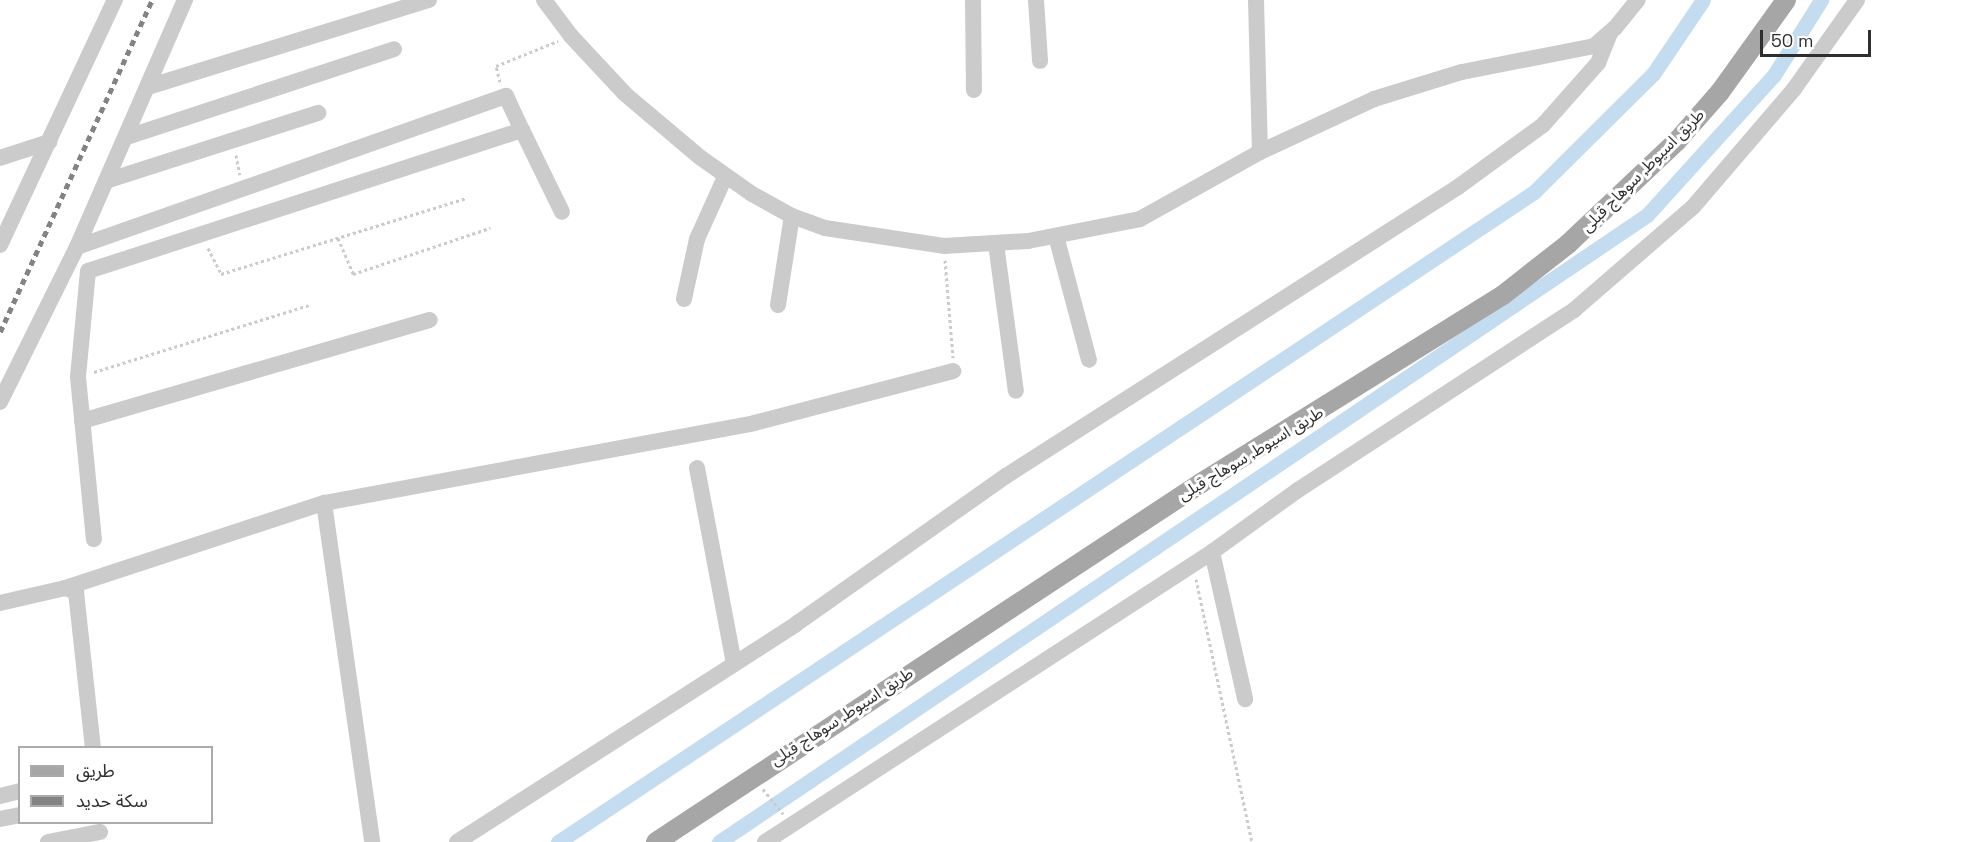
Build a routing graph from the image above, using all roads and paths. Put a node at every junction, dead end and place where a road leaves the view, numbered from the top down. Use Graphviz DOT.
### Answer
graph roads {
  1 [pos="116,0"];
  2 [pos="185,0"];
  3 [pos="429,0"];
  4 [pos="544,0"];
  5 [pos="973,0"];
  6 [pos="1036,0"];
  7 [pos="1257,0"];
  8 [pos="1638,0"];
  9 [pos="1786,0"];
  10 [pos="1857,0"];
  11 [pos="1610,33"];
  12 [pos="571,36"];
  13 [pos="394,49"];
  14 [pos="1040,60"];
  15 [pos="495,68"];
  16 [pos="151,86"];
  17 [pos="974,90"];
  18 [pos="318,112"];
  19 [pos="522,130"];
  20 [pos="127,137"];
  21 [pos="233,141"];
  22 [pos="50,142"];
  23 [pos="1260,152"];
  24 [pos="0,158"];
  25 [pos="725,177"];
  26 [pos="106,181"];
  27 [pos="242,189"];
  28 [pos="466,198"];
  29 [pos="562,212"];
  30 [pos="792,216"];
  31 [pos="6,223"];
  32 [pos="490,228"];
  33 [pos="205,231"];
  34 [pos="1056,236"];
  35 [pos="338,238"];
  36 [pos="83,244"];
  37 [pos="996,244"];
  38 [pos="0,245"];
  39 [pos="945,246"];
  40 [pos="88,271"];
  41 [pos="684,298"];
  42 [pos="309,305"];
  43 [pos="778,305"];
  44 [pos="430,320"];
  45 [pos="1089,360"];
  46 [pos="953,371"];
  47 [pos="78,377"];
  48 [pos="1016,391"];
  49 [pos="0,402"];
  50 [pos="82,421"];
  51 [pos="697,468"];
  52 [pos="324,503"];
  53 [pos="94,539"];
  54 [pos="1212,552"];
  55 [pos="1192,566"];
  56 [pos="65,588"];
  57 [pos="0,603"];
  58 [pos="734,663"];
  59 [pos="1245,699"];
  60 [pos="93,746"];
  61 [pos="18,792"];
  62 [pos="0,796"];
  63 [pos="769,796"];
  64 [pos="18,815"];
  65 [pos="0,819"];
  66 [pos="786,819"];
  67 [pos="100,832"];
  68 [pos="48,842"];
  69 [pos="372,842"];
  70 [pos="457,842"];
  71 [pos="656,842"];
  72 [pos="765,842"];
  73 [pos="1252,842"];
  1 -- 22 [label="street"];
  2 -- 16 [label="street"];
  3 -- 16 [label="street"];
  4 -- 12 [label="street"];
  5 -- 17 [label="street"];
  6 -- 14 [label="street"];
  7 -- 23 [label="street"];
  8 -- 11 [label="street"];
  9 -- 71 [label="main road, طريق اسيوط, سوهاج قبلى"];
  10 -- 54 [label="street"];
  11 -- 23 [label="street"];
  11 -- 58 [label="street"];
  12 -- 15 [label="path"];
  12 -- 25 [label="street"];
  13 -- 20 [label="street"];
  16 -- 20 [label="street"];
  18 -- 21 [label="street"];
  19 -- 27 [label="street"];
  19 -- 29 [label="street"];
  19 -- 33 [label="street"];
  20 -- 26 [label="street"];
  21 -- 26 [label="street"];
  21 -- 27 [label="path"];
  22 -- 24 [label="street"];
  22 -- 31 [label="street"];
  23 -- 34 [label="street"];
  25 -- 30 [label="street"];
  25 -- 41 [label="street"];
  26 -- 36 [label="street"];
  27 -- 36 [label="street"];
  28 -- 35 [label="path"];
  30 -- 39 [label="street"];
  30 -- 43 [label="street"];
  31 -- 38 [label="street"];
  32 -- 35 [label="path"];
  33 -- 35 [label="path"];
  33 -- 40 [label="street"];
  34 -- 37 [label="street"];
  34 -- 45 [label="street"];
  36 -- 40 [label="street"];
  36 -- 49 [label="street"];
  37 -- 39 [label="street"];
  37 -- 48 [label="street"];
  39 -- 46 [label="path"];
  40 -- 47 [label="street"];
  42 -- 47 [label="path"];
  44 -- 50 [label="street"];
  46 -- 52 [label="street"];
  47 -- 50 [label="street"];
  50 -- 53 [label="street"];
  51 -- 58 [label="street"];
  52 -- 56 [label="street"];
  52 -- 69 [label="street"];
  54 -- 55 [label="street"];
  54 -- 59 [label="street"];
  55 -- 72 [label="street"];
  55 -- 73 [label="path"];
  56 -- 57 [label="street"];
  56 -- 60 [label="street"];
  58 -- 70 [label="street"];
  61 -- 62 [label="street"];
  63 -- 66 [label="path"];
  64 -- 65 [label="street"];
  67 -- 68 [label="street"];
}
